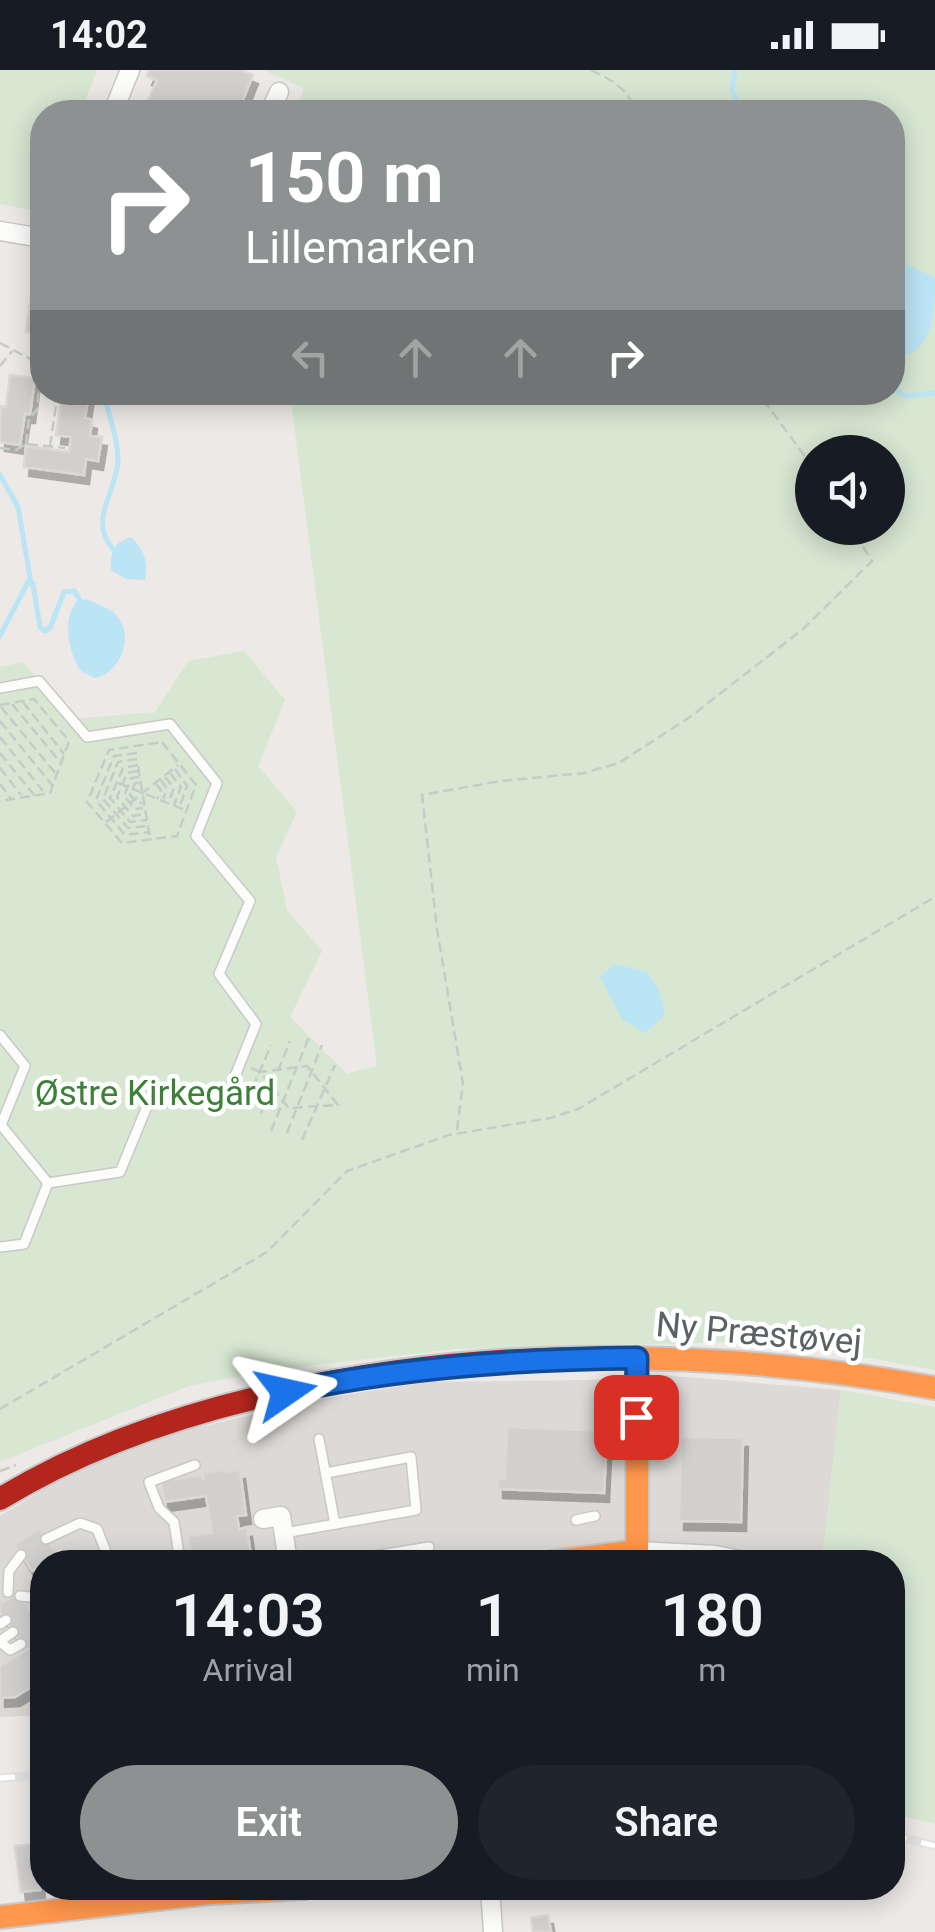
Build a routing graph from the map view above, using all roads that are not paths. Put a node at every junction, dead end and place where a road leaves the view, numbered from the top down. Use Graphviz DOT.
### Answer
graph roads {
  1 [pos="130,70"];
  2 [pos="279,92"];
  3 [pos="118,100"];
  4 [pos="275,100"];
  5 [pos="0,231"];
  6 [pos="30,236"];
  7 [pos="0,688"];
  8 [pos="0,1034"];
  9 [pos="48,1183"];
  10 [pos="0,1247"];
  11 [pos="637,1358"];
  12 [pos="935,1388"];
  13 [pos="318,1439"];
  14 [pos="196,1465"];
  15 [pos="326,1473"];
  16 [pos="0,1499"];
  17 [pos="595,1516"];
  18 [pos="263,1519"];
  19 [pos="576,1520"];
  20 [pos="336,1524"];
  21 [pos="284,1533"];
  22 [pos="46,1539"];
  23 [pos="429,1547"];
  24 [pos="105,1550"];
  25 [pos="178,1550"];
  26 [pos="286,1550"];
  27 [pos="411,1550"];
  28 [pos="637,1550"];
  29 [pos="21,1554"];
  30 [pos="8,1592"];
  31 [pos="20,1596"];
  32 [pos="30,1597"];
  33 [pos="30,1605"];
  34 [pos="27,1606"];
  35 [pos="13,1632"];
  36 [pos="0,1641"];
  37 [pos="21,1644"];
  38 [pos="141,1900"];
  39 [pos="491,1900"];
  40 [pos="0,1917"];
  41 [pos="493,1932"];
  1 -- 3 [label="street"];
  2 -- 4 [label="street"];
  5 -- 6 [label="street"];
  7 -- 9 [label="lane"];
  8 -- 9 [label="lane"];
  9 -- 10 [label="lane"];
  11 -- 12 [label="street, Ny Præstøvej"];
  11 -- 16 [label="street, Ny Præstøvej"];
  11 -- 28 [label="street"];
  13 -- 15 [label="lane"];
  14 -- 25 [label="lane"];
  15 -- 20 [label="lane"];
  15 -- 20 [label="lane"];
  17 -- 19 [label="lane"];
  18 -- 21 [label="street"];
  20 -- 21 [label="lane"];
  21 -- 26 [label="street"];
  22 -- 24 [label="lane"];
  23 -- 27 [label="lane"];
  29 -- 30 [label="lane"];
  31 -- 32 [label="lane"];
  33 -- 34 [label="lane"];
  35 -- 36 [label="lane"];
  36 -- 37 [label="lane"];
  38 -- 40 [label="street"];
  39 -- 41 [label="street"];
}
